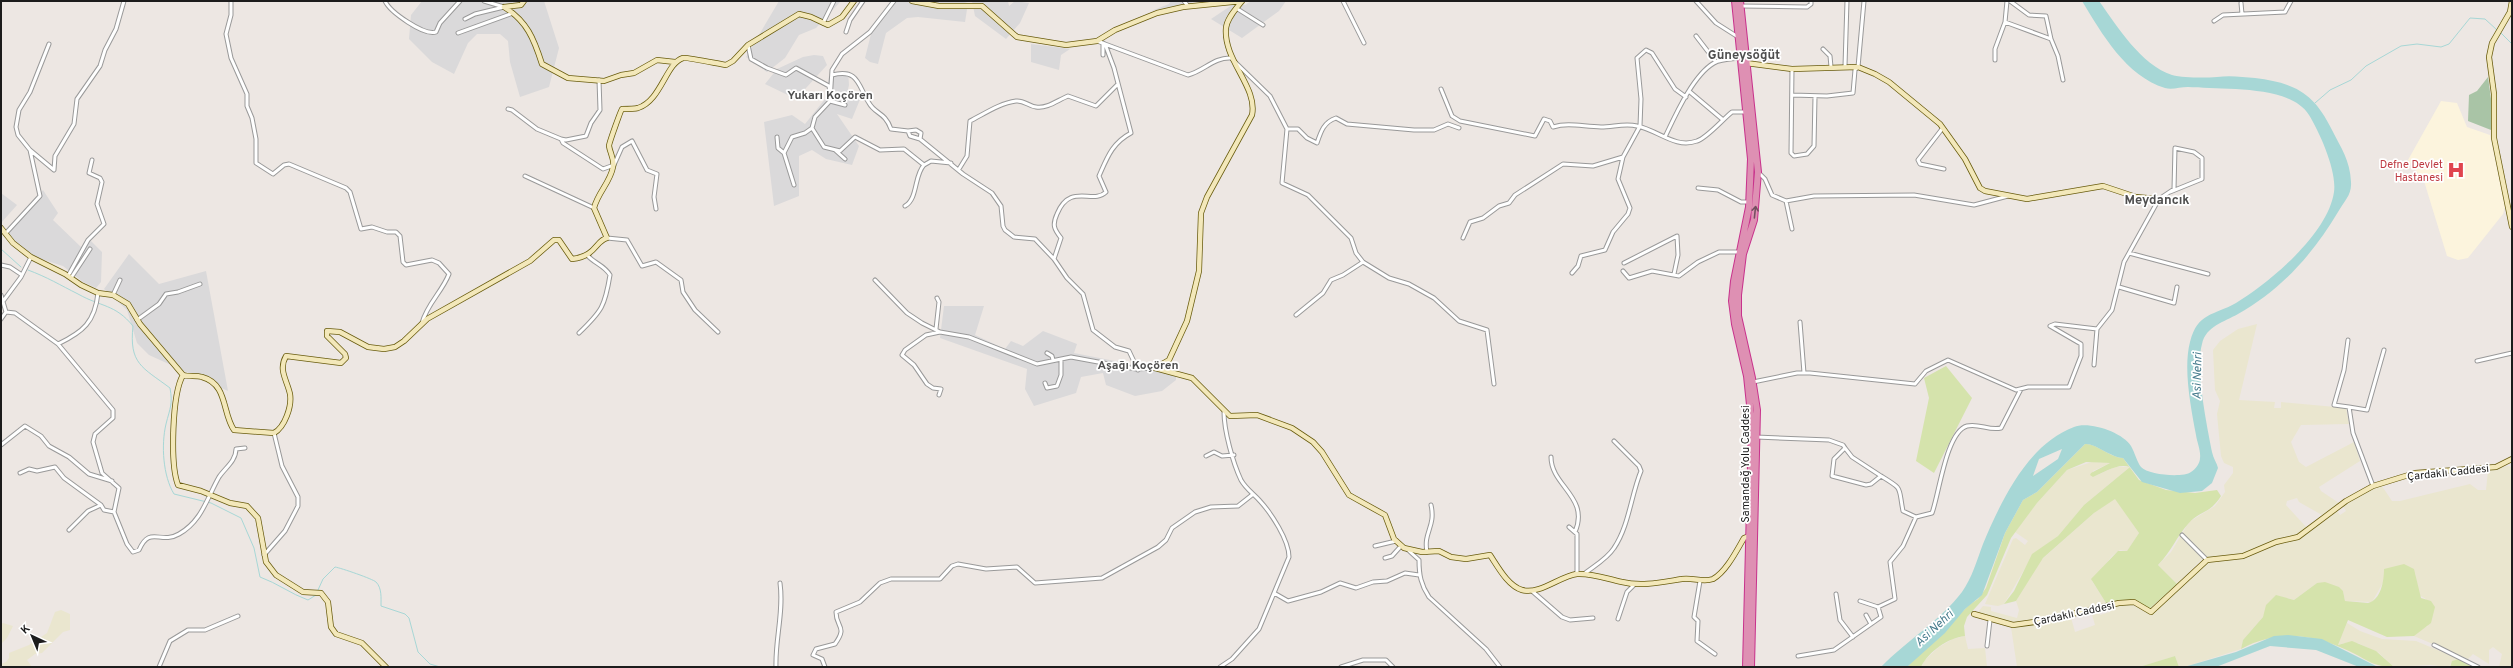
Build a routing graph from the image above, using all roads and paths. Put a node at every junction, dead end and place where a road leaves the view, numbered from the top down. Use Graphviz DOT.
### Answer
graph roads {
  1 [pos="124,1"];
  2 [pos="231,1"];
  3 [pos="385,1"];
  4 [pos="460,1"];
  5 [pos="484,1"];
  6 [pos="524,1"];
  7 [pos="834,1"];
  8 [pos="854,1"];
  9 [pos="863,1"];
  10 [pos="894,1"];
  11 [pos="912,1"];
  12 [pos="1184,1"];
  13 [pos="1242,1"];
  14 [pos="1343,1"];
  15 [pos="1696,1"];
  16 [pos="1735,1"];
  17 [pos="1778,1"];
  18 [pos="1810,1"];
  19 [pos="1847,1"];
  20 [pos="1864,1"];
  21 [pos="2007,1"];
  22 [pos="2010,1"];
  23 [pos="2291,1"];
  24 [pos="2512,1"];
  25 [pos="2242,3"];
  26 [pos="1740,4"];
  27 [pos="1188,6"];
  28 [pos="504,7"];
  29 [pos="1778,7"];
  30 [pos="1236,8"];
  31 [pos="513,13"];
  32 [pos="2242,14"];
  33 [pos="465,19"];
  34 [pos="2214,21"];
  35 [pos="2005,22"];
  36 [pos="823,23"];
  37 [pos="1263,25"];
  38 [pos="846,32"];
  39 [pos="458,33"];
  40 [pos="1696,36"];
  41 [pos="1739,37"];
  42 [pos="2051,39"];
  43 [pos="1097,41"];
  44 [pos="1104,43"];
  45 [pos="1364,43"];
  46 [pos="49,44"];
  47 [pos="748,45"];
  48 [pos="1823,49"];
  49 [pos="1103,55"];
  50 [pos="1231,58"];
  51 [pos="1741,58"];
  52 [pos="1994,60"];
  53 [pos="675,62"];
  54 [pos="1716,62"];
  55 [pos="1746,63"];
  56 [pos="1845,66"];
  57 [pos="1831,67"];
  58 [pos="1858,67"];
  59 [pos="1792,69"];
  60 [pos="832,75"];
  61 [pos="599,80"];
  62 [pos="2063,80"];
  63 [pos="1117,85"];
  64 [pos="1441,89"];
  65 [pos="1690,92"];
  66 [pos="1792,95"];
  67 [pos="1686,97"];
  68 [pos="1815,97"];
  69 [pos="830,101"];
  70 [pos="845,106"];
  71 [pos="508,109"];
  72 [pos="1747,112"];
  73 [pos="1722,119"];
  74 [pos="1640,126"];
  75 [pos="812,128"];
  76 [pos="1459,128"];
  77 [pos="1287,129"];
  78 [pos="1942,129"];
  79 [pos="908,131"];
  80 [pos="777,137"];
  81 [pos="1665,137"];
  82 [pos="561,139"];
  83 [pos="920,139"];
  84 [pos="30,150"];
  85 [pos="835,150"];
  86 [pos="784,153"];
  87 [pos="1624,157"];
  88 [pos="845,159"];
  89 [pos="92,160"];
  90 [pos="952,164"];
  91 [pos="614,165"];
  92 [pos="924,165"];
  93 [pos="959,169"];
  94 [pos="1944,169"];
  95 [pos="1758,172"];
  96 [pos="525,176"];
  97 [pos="794,185"];
  98 [pos="1698,188"];
  99 [pos="2170,192"];
  100 [pos="2010,196"];
  101 [pos="2159,199"];
  102 [pos="1786,201"];
  103 [pos="1749,202"];
  104 [pos="905,206"];
  105 [pos="594,208"];
  106 [pos="656,208"];
  107 [pos="2512,227"];
  108 [pos="1,228"];
  109 [pos="1792,229"];
  110 [pos="6,233"];
  111 [pos="607,238"];
  112 [pos="1462,238"];
  113 [pos="90,249"];
  114 [pos="1740,252"];
  115 [pos="2129,253"];
  116 [pos="587,255"];
  117 [pos="31,257"];
  118 [pos="1054,258"];
  119 [pos="1363,262"];
  120 [pos="1624,264"];
  121 [pos="1,265"];
  122 [pos="1623,270"];
  123 [pos="1572,273"];
  124 [pos="1674,274"];
  125 [pos="2208,274"];
  126 [pos="22,275"];
  127 [pos="70,277"];
  128 [pos="120,280"];
  129 [pos="875,280"];
  130 [pos="200,284"];
  131 [pos="2119,287"];
  132 [pos="2177,287"];
  133 [pos="98,293"];
  134 [pos="1,295"];
  135 [pos="113,295"];
  136 [pos="937,298"];
  137 [pos="4,300"];
  138 [pos="6,312"];
  139 [pos="1296,315"];
  140 [pos="1,319"];
  141 [pos="137,320"];
  142 [pos="1800,322"];
  143 [pos="422,323"];
  144 [pos="936,329"];
  145 [pos="2097,329"];
  146 [pos="718,332"];
  147 [pos="940,332"];
  148 [pos="579,333"];
  149 [pos="2348,340"];
  150 [pos="58,344"];
  151 [pos="2384,350"];
  152 [pos="1047,353"];
  153 [pos="2512,353"];
  154 [pos="1061,359"];
  155 [pos="1053,360"];
  156 [pos="2477,361"];
  157 [pos="2094,365"];
  158 [pos="1155,368"];
  159 [pos="1138,370"];
  160 [pos="1804,373"];
  161 [pos="183,375"];
  162 [pos="1753,382"];
  163 [pos="1045,383"];
  164 [pos="1494,384"];
  165 [pos="2021,389"];
  166 [pos="939,395"];
  167 [pos="2349,407"];
  168 [pos="1224,412"];
  169 [pos="274,433"];
  170 [pos="1756,437"];
  171 [pos="1614,441"];
  172 [pos="1,445"];
  173 [pos="245,448"];
  174 [pos="1844,448"];
  175 [pos="1234,455"];
  176 [pos="1206,456"];
  177 [pos="1551,457"];
  178 [pos="2512,459"];
  179 [pos="20,473"];
  180 [pos="1881,476"];
  181 [pos="112,481"];
  182 [pos="2373,486"];
  183 [pos="1252,495"];
  184 [pos="210,496"];
  185 [pos="100,505"];
  186 [pos="1431,505"];
  187 [pos="114,512"];
  188 [pos="1916,517"];
  189 [pos="1569,527"];
  190 [pos="69,530"];
  191 [pos="1575,532"];
  192 [pos="2182,535"];
  193 [pos="1749,536"];
  194 [pos="1396,541"];
  195 [pos="1375,546"];
  196 [pos="1401,546"];
  197 [pos="1407,549"];
  198 [pos="1427,552"];
  199 [pos="264,555"];
  200 [pos="1385,558"];
  201 [pos="2207,560"];
  202 [pos="1584,574"];
  203 [pos="1419,575"];
  204 [pos="1573,575"];
  205 [pos="1700,581"];
  206 [pos="780,583"];
  207 [pos="1635,584"];
  208 [pos="1531,589"];
  209 [pos="1274,593"];
  210 [pos="1836,594"];
  211 [pos="1860,601"];
  212 [pos="1878,608"];
  213 [pos="1974,614"];
  214 [pos="1866,615"];
  215 [pos="238,616"];
  216 [pos="1593,618"];
  217 [pos="1618,619"];
  218 [pos="1990,620"];
  219 [pos="1871,624"];
  220 [pos="1853,637"];
  221 [pos="2434,645"];
  222 [pos="1987,646"];
  223 [pos="1715,654"];
  224 [pos="1798,656"];
  225 [pos="159,667"];
  226 [pos="386,667"];
  227 [pos="776,667"];
  228 [pos="826,667"];
  229 [pos="1220,667"];
  230 [pos="1341,667"];
  231 [pos="1393,667"];
  232 [pos="1500,667"];
  233 [pos="1746,667"];
  234 [pos="1751,667"];
  235 [pos="2478,667"];
  1 -- 84 [label="street"];
  2 -- 143 [label="street"];
  3 -- 4 [label="street"];
  5 -- 28 [label="street"];
  6 -- 28 [label="street"];
  7 -- 36 [label="street"];
  8 -- 36 [label="street"];
  9 -- 38 [label="street"];
  10 -- 60 [label="street"];
  11 -- 43 [label="street"];
  12 -- 27 [label="street"];
  13 -- 27 [label="street"];
  13 -- 30 [label="street"];
  14 -- 45 [label="street"];
  15 -- 41 [label="street"];
  16 -- 41 [label="highway, Samandağ Yolu Caddesi"];
  17 -- 29 [label="street"];
  18 -- 29 [label="street"];
  19 -- 56 [label="street"];
  20 -- 58 [label="street"];
  21 -- 35 [label="street"];
  22 -- 42 [label="street"];
  23 -- 32 [label="street"];
  24 -- 107 [label="street"];
  25 -- 32 [label="street"];
  26 -- 29 [label="street"];
  26 -- 55 [label="highway, Samandağ Yolu Caddesi"];
  27 -- 43 [label="street"];
  28 -- 31 [label="street"];
  28 -- 33 [label="street"];
  30 -- 37 [label="street"];
  30 -- 50 [label="street"];
  31 -- 39 [label="street"];
  31 -- 61 [label="street"];
  32 -- 34 [label="street"];
  35 -- 42 [label="street"];
  35 -- 52 [label="street"];
  36 -- 47 [label="street"];
  40 -- 54 [label="street"];
  41 -- 51 [label="highway, Samandağ Yolu Caddesi"];
  42 -- 62 [label="street"];
  43 -- 44 [label="street"];
  44 -- 49 [label="street"];
  44 -- 50 [label="street"];
  44 -- 63 [label="street"];
  46 -- 84 [label="street"];
  47 -- 53 [label="street"];
  47 -- 69 [label="street"];
  48 -- 57 [label="street"];
  50 -- 77 [label="street"];
  50 -- 158 [label="street"];
  51 -- 54 [label="street"];
  51 -- 72 [label="highway, Samandağ Yolu Caddesi"];
  53 -- 61 [label="street"];
  53 -- 91 [label="street"];
  54 -- 65 [label="street"];
  55 -- 59 [label="street"];
  55 -- 95 [label="highway, Samandağ Yolu Caddesi"];
  56 -- 57 [label="street"];
  56 -- 58 [label="street"];
  57 -- 59 [label="street"];
  58 -- 68 [label="street"];
  58 -- 78 [label="street"];
  59 -- 66 [label="street"];
  60 -- 69 [label="street"];
  60 -- 79 [label="street"];
  61 -- 82 [label="street"];
  63 -- 93 [label="street"];
  63 -- 118 [label="street"];
  64 -- 74 [label="street"];
  65 -- 67 [label="street"];
  65 -- 73 [label="street"];
  66 -- 68 [label="street"];
  66 -- 68 [label="street"];
  67 -- 74 [label="street"];
  67 -- 81 [label="street"];
  69 -- 70 [label="street"];
  69 -- 75 [label="street"];
  71 -- 82 [label="street"];
  72 -- 73 [label="street"];
  72 -- 103 [label="highway, Samandağ Yolu Caddesi"];
  73 -- 81 [label="street"];
  74 -- 81 [label="street"];
  74 -- 87 [label="street"];
  75 -- 85 [label="street"];
  75 -- 86 [label="street"];
  76 -- 77 [label="street"];
  77 -- 119 [label="street"];
  78 -- 94 [label="street"];
  78 -- 100 [label="street"];
  79 -- 83 [label="street"];
  79 -- 83 [label="street"];
  80 -- 86 [label="street"];
  82 -- 91 [label="street"];
  83 -- 90 [label="street"];
  84 -- 110 [label="street"];
  85 -- 88 [label="street"];
  85 -- 92 [label="street"];
  86 -- 97 [label="street"];
  87 -- 112 [label="street"];
  87 -- 123 [label="street"];
  89 -- 127 [label="street"];
  90 -- 92 [label="street"];
  90 -- 93 [label="street"];
  91 -- 105 [label="street"];
  91 -- 106 [label="street"];
  92 -- 104 [label="street"];
  93 -- 118 [label="street"];
  95 -- 102 [label="street"];
  162 -- 95 [label="highway, Samandağ Yolu Caddesi, one-way"];
  96 -- 105 [label="street"];
  98 -- 103 [label="street"];
  99 -- 99 [label="street"];
  99 -- 101 [label="street"];
  100 -- 101 [label="street"];
  100 -- 102 [label="street"];
  101 -- 115 [label="street"];
  102 -- 109 [label="street"];
  103 -- 114 [label="highway, Samandağ Yolu Caddesi"];
  105 -- 111 [label="street"];
  108 -- 110 [label="street"];
  110 -- 117 [label="street"];
  111 -- 116 [label="street"];
  111 -- 146 [label="street"];
  113 -- 127 [label="street"];
  114 -- 124 [label="street"];
  114 -- 193 [label="highway, Samandağ Yolu Caddesi"];
  115 -- 125 [label="street"];
  115 -- 131 [label="street"];
  116 -- 143 [label="street"];
  116 -- 148 [label="street"];
  117 -- 126 [label="street"];
  117 -- 127 [label="street"];
  118 -- 159 [label="street"];
  119 -- 139 [label="street"];
  119 -- 164 [label="street"];
  120 -- 124 [label="street"];
  121 -- 126 [label="street"];
  122 -- 124 [label="street"];
  126 -- 137 [label="street"];
  127 -- 133 [label="street"];
  128 -- 135 [label="street"];
  129 -- 144 [label="street"];
  130 -- 141 [label="street"];
  131 -- 132 [label="street"];
  131 -- 145 [label="street"];
  133 -- 135 [label="street"];
  133 -- 150 [label="street"];
  134 -- 137 [label="street"];
  135 -- 141 [label="street"];
  136 -- 144 [label="street"];
  137 -- 138 [label="street"];
  138 -- 140 [label="street"];
  138 -- 150 [label="street"];
  141 -- 161 [label="street"];
  142 -- 160 [label="street"];
  143 -- 169 [label="street"];
  144 -- 147 [label="street"];
  145 -- 157 [label="street"];
  145 -- 165 [label="street"];
  147 -- 155 [label="street"];
  147 -- 166 [label="street"];
  149 -- 167 [label="street"];
  150 -- 181 [label="street"];
  151 -- 167 [label="street"];
  152 -- 155 [label="street"];
  153 -- 156 [label="street"];
  154 -- 155 [label="street"];
  154 -- 159 [label="street"];
  154 -- 163 [label="street"];
  158 -- 159 [label="street"];
  158 -- 168 [label="street"];
  160 -- 162 [label="street"];
  160 -- 165 [label="street"];
  161 -- 169 [label="street"];
  161 -- 184 [label="street"];
  162 -- 170 [label="highway, Samandağ Yolu Caddesi"];
  165 -- 188 [label="street"];
  167 -- 182 [label="street"];
  168 -- 175 [label="street"];
  168 -- 194 [label="street"];
  169 -- 199 [label="street"];
  170 -- 174 [label="street"];
  170 -- 234 [label="highway, Samandağ Yolu Caddesi"];
  171 -- 202 [label="street"];
  172 -- 181 [label="street"];
  173 -- 184 [label="street"];
  174 -- 180 [label="street"];
  174 -- 180 [label="street"];
  175 -- 176 [label="street"];
  175 -- 183 [label="street"];
  177 -- 191 [label="street"];
  178 -- 182 [label="street, Çardaklı Caddesi"];
  179 -- 185 [label="street"];
  180 -- 188 [label="street"];
  181 -- 187 [label="street"];
  182 -- 201 [label="street, Çardaklı Caddesi"];
  183 -- 209 [label="street"];
  183 -- 228 [label="street"];
  184 -- 187 [label="street"];
  184 -- 199 [label="street"];
  185 -- 187 [label="street"];
  185 -- 190 [label="street"];
  186 -- 198 [label="street"];
  188 -- 212 [label="street"];
  189 -- 191 [label="street"];
  191 -- 204 [label="street"];
  192 -- 201 [label="street"];
  193 -- 205 [label="street"];
  193 -- 233 [label="highway, Samandağ Yolu Caddesi"];
  194 -- 195 [label="street"];
  194 -- 196 [label="street"];
  196 -- 197 [label="street"];
  196 -- 200 [label="street"];
  197 -- 198 [label="street"];
  197 -- 203 [label="street"];
  198 -- 208 [label="street"];
  199 -- 226 [label="street"];
  201 -- 218 [label="street, Çardaklı Caddesi"];
  202 -- 204 [label="street"];
  202 -- 207 [label="street"];
  203 -- 209 [label="street"];
  203 -- 232 [label="street"];
  204 -- 208 [label="street"];
  205 -- 207 [label="street"];
  205 -- 223 [label="street"];
  206 -- 227 [label="street"];
  207 -- 217 [label="street"];
  208 -- 216 [label="street"];
  209 -- 229 [label="street"];
  210 -- 220 [label="street"];
  211 -- 212 [label="street"];
  212 -- 219 [label="street"];
  213 -- 218 [label="street, Çardaklı Caddesi"];
  214 -- 219 [label="street"];
  215 -- 225 [label="street"];
  218 -- 222 [label="street"];
  219 -- 220 [label="street"];
  220 -- 224 [label="street"];
  221 -- 235 [label="street"];
  230 -- 231 [label="street"];
}
